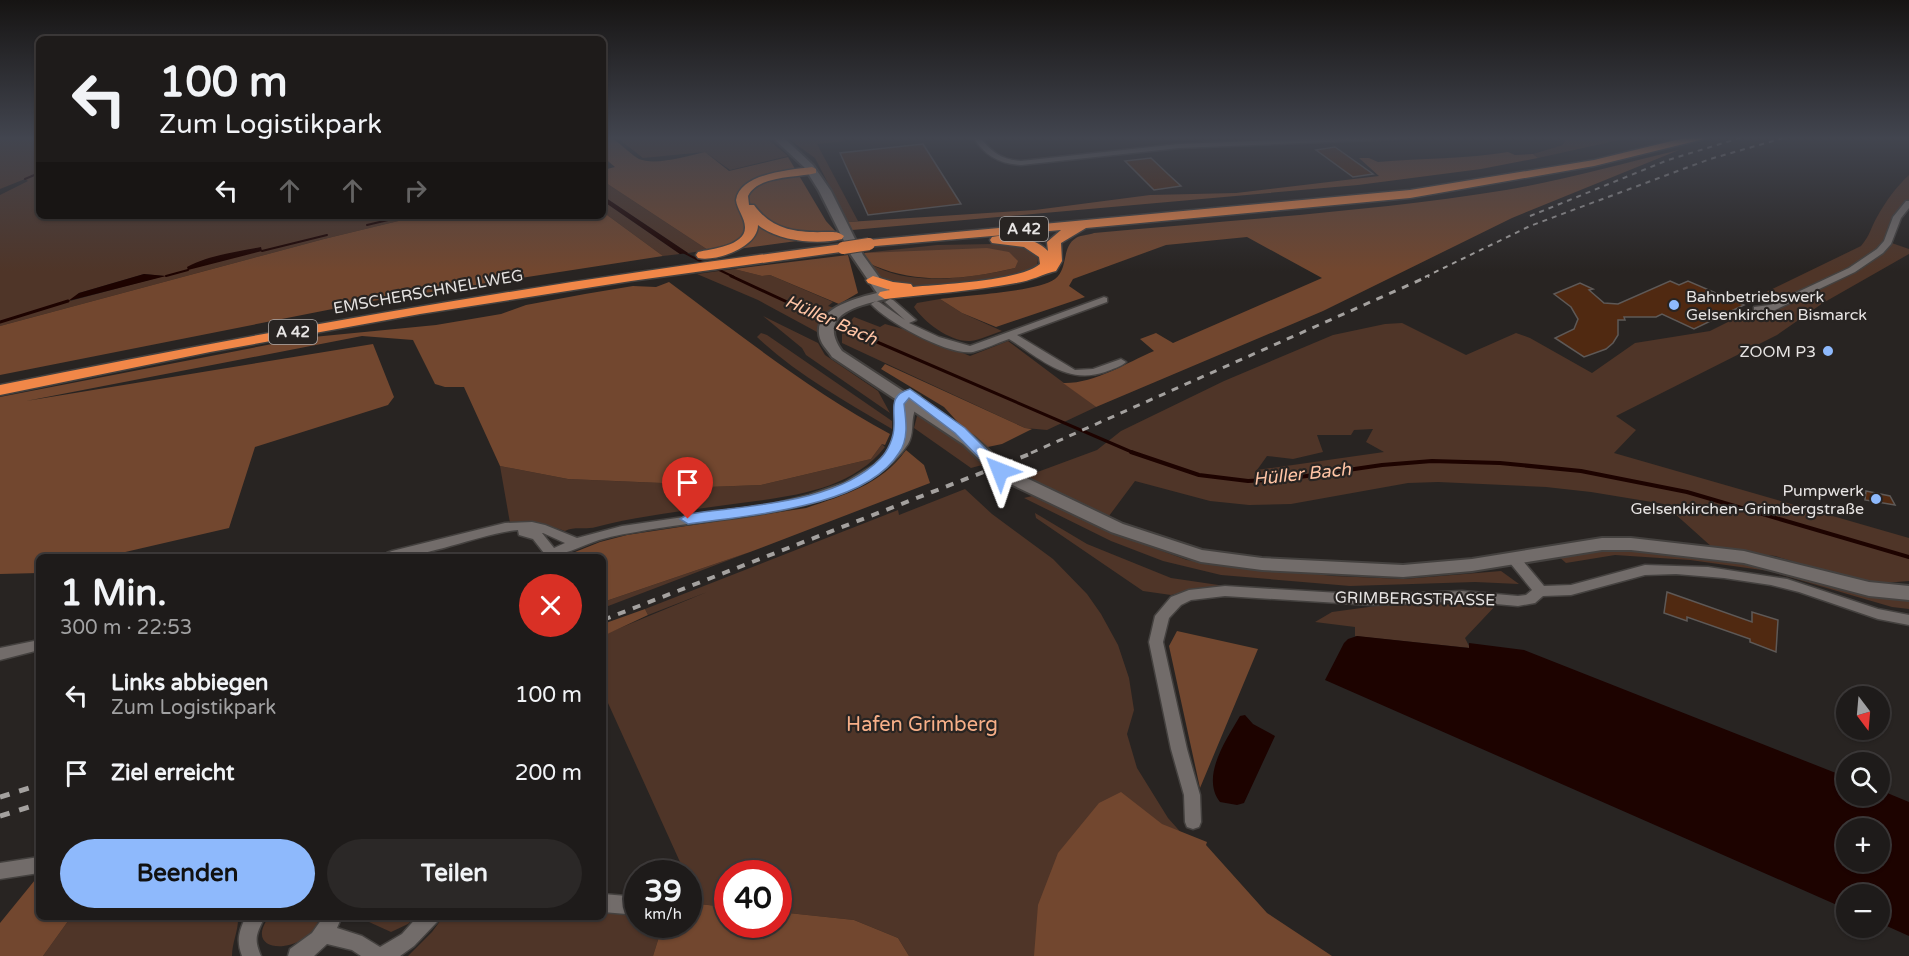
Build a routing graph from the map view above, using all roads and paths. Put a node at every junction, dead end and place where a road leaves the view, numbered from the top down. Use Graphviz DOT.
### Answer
graph roads {
  1 [pos="761,182"];
  2 [pos="768,182"];
  3 [pos="818,182"];
  4 [pos="1446,182"];
  5 [pos="1490,182"];
  6 [pos="1909,204"];
  7 [pos="1179,215"];
  8 [pos="866,239"];
  9 [pos="840,242"];
  10 [pos="857,255"];
  11 [pos="714,258"];
  12 [pos="645,270"];
  13 [pos="873,280"];
  14 [pos="956,287"];
  15 [pos="881,300"];
  16 [pos="1104,300"];
  17 [pos="1757,309"];
  18 [pos="1010,335"];
  19 [pos="1121,362"];
  20 [pos="0,381"];
  21 [pos="0,390"];
  22 [pos="910,397"];
  23 [pos="472,535"];
  24 [pos="576,543"];
  25 [pos="400,554"];
  26 [pos="550,554"];
  27 [pos="555,554"];
  28 [pos="1513,558"];
  29 [pos="1540,591"];
  30 [pos="1909,593"];
  31 [pos="1909,620"];
  32 [pos="36,646"];
  33 [pos="0,654"];
  34 [pos="1193,822"];
  35 [pos="36,865"];
  36 [pos="0,871"];
  37 [pos="606,903"];
  38 [pos="624,905"];
  39 [pos="254,920"];
  40 [pos="331,920"];
  41 [pos="427,920"];
  42 [pos="324,934"];
  43 [pos="252,956"];
  44 [pos="297,956"];
  45 [pos="377,956"];
  46 [pos="383,956"];
  1 -- 11 [label="highway"];
  2 -- 9 [label="highway"];
  3 -- 10 [label="street"];
  4 -- 8 [label="highway, A 42"];
  5 -- 7 [label="highway, A 42"];
  6 -- 17 [label="street"];
  7 -- 8 [label="highway, A 42"];
  7 -- 15 [label="highway"];
  8 -- 9 [label="highway, A 42, bridge"];
  8 -- 14 [label="highway"];
  9 -- 11 [label="highway, A 42"];
  10 -- 13 [label="street"];
  10 -- 15 [label="street"];
  11 -- 12 [label="highway, EMSCHERSCHNELLWEG / A 42"];
  11 -- 12 [label="highway, EMSCHERSCHNELLWEG / A 42"];
  12 -- 20 [label="highway, EMSCHERSCHNELLWEG / A 42"];
  12 -- 21 [label="highway, EMSCHERSCHNELLWEG / A 42"];
  13 -- 14 [label="highway"];
  13 -- 15 [label="street"];
  14 -- 15 [label="highway"];
  15 -- 18 [label="street"];
  15 -- 22 [label="street, GRIMBERGSTRASSE"];
  16 -- 18 [label="street"];
  18 -- 19 [label="street"];
  22 -- 24 [label="street"];
  22 -- 28 [label="street, GRIMBERGSTRASSE"];
  23 -- 24 [label="street"];
  23 -- 25 [label="street"];
  23 -- 26 [label="street"];
  24 -- 27 [label="street"];
  28 -- 29 [label="street"];
  28 -- 30 [label="street, GRIMBERGSTRASSE"];
  29 -- 31 [label="street, GRIMBERGSTRASSE"];
  29 -- 34 [label="street, GRIMBERGSTRASSE"];
  32 -- 33 [label="street"];
  35 -- 36 [label="street"];
  37 -- 38 [label="street"];
  39 -- 43 [label="street"];
  40 -- 42 [label="street"];
  41 -- 46 [label="street"];
  42 -- 44 [label="street"];
  42 -- 45 [label="street"];
}
